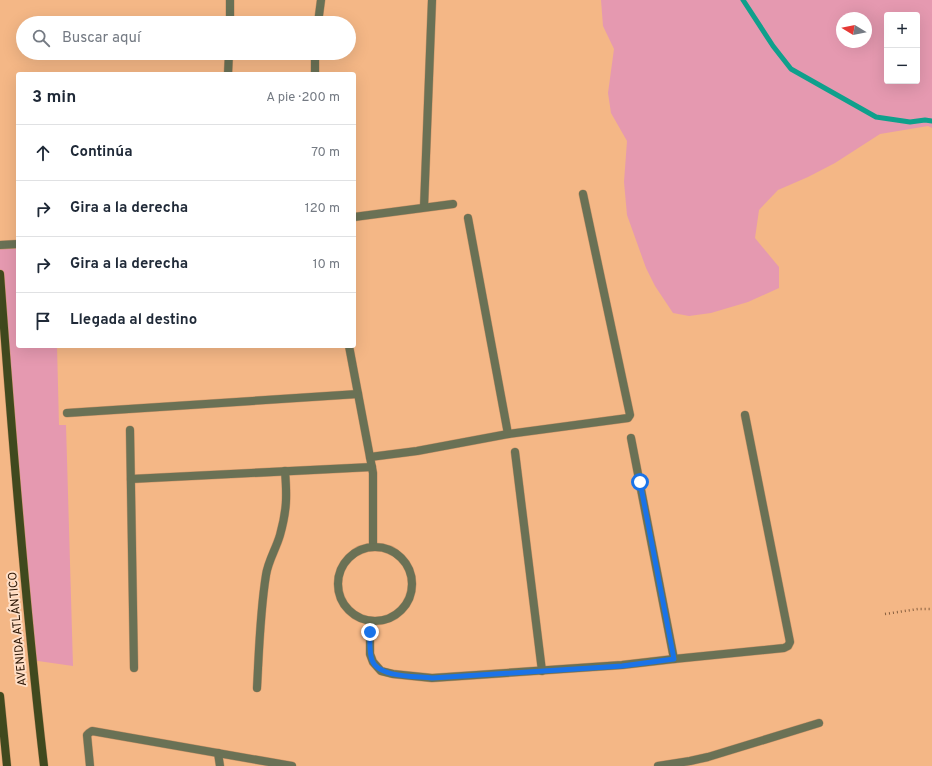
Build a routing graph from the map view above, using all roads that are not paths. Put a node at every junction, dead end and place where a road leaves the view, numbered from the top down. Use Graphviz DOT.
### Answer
graph roads {
  1 [pos="230,0"];
  2 [pos="321,0"];
  3 [pos="432,0"];
  4 [pos="230,16"];
  5 [pos="319,16"];
  6 [pos="229,60"];
  7 [pos="315,60"];
  8 [pos="228,72"];
  9 [pos="315,72"];
  10 [pos="583,194"];
  11 [pos="453,204"];
  12 [pos="424,207"];
  13 [pos="356,217"];
  14 [pos="468,218"];
  15 [pos="16,244"];
  16 [pos="0,245"];
  17 [pos="0,274"];
  18 [pos="349,348"];
  19 [pos="358,394"];
  20 [pos="67,414"];
  21 [pos="745,415"];
  22 [pos="130,430"];
  23 [pos="508,434"];
  24 [pos="631,438"];
  25 [pos="515,452"];
  26 [pos="370,457"];
  27 [pos="372,467"];
  28 [pos="285,471"];
  29 [pos="131,479"];
  30 [pos="373,546"];
  31 [pos="370,621"];
  32 [pos="674,659"];
  33 [pos="134,668"];
  34 [pos="542,670"];
  35 [pos="257,688"];
  36 [pos="0,696"];
  37 [pos="819,723"];
  38 [pos="218,753"];
  39 [pos="7,766"];
  40 [pos="44,766"];
  41 [pos="90,766"];
  42 [pos="220,766"];
  43 [pos="292,766"];
  44 [pos="658,766"];
  1 -- 4 [label="street"];
  2 -- 5 [label="street"];
  3 -- 12 [label="street"];
  6 -- 8 [label="street"];
  7 -- 9 [label="street"];
  10 -- 23 [label="street"];
  11 -- 12 [label="street"];
  12 -- 13 [label="street"];
  14 -- 23 [label="street"];
  15 -- 16 [label="street"];
  17 -- 40 [label="main road, AVENIDA ATLÁNTICO"];
  18 -- 19 [label="street"];
  19 -- 20 [label="street"];
  19 -- 26 [label="street"];
  21 -- 32 [label="street"];
  22 -- 29 [label="street"];
  23 -- 26 [label="street"];
  24 -- 32 [label="street"];
  25 -- 34 [label="street"];
  26 -- 27 [label="street"];
  27 -- 28 [label="street"];
  27 -- 30 [label="street"];
  28 -- 29 [label="street"];
  28 -- 35 [label="street"];
  29 -- 33 [label="street"];
  30 -- 31 [label="street"];
  30 -- 31 [label="street"];
  31 -- 34 [label="street"];
  32 -- 34 [label="street"];
  36 -- 39 [label="main road, AVENIDA ATLÁNTICO"];
  37 -- 44 [label="street"];
  38 -- 41 [label="street"];
  38 -- 42 [label="street"];
  38 -- 43 [label="street"];
}
